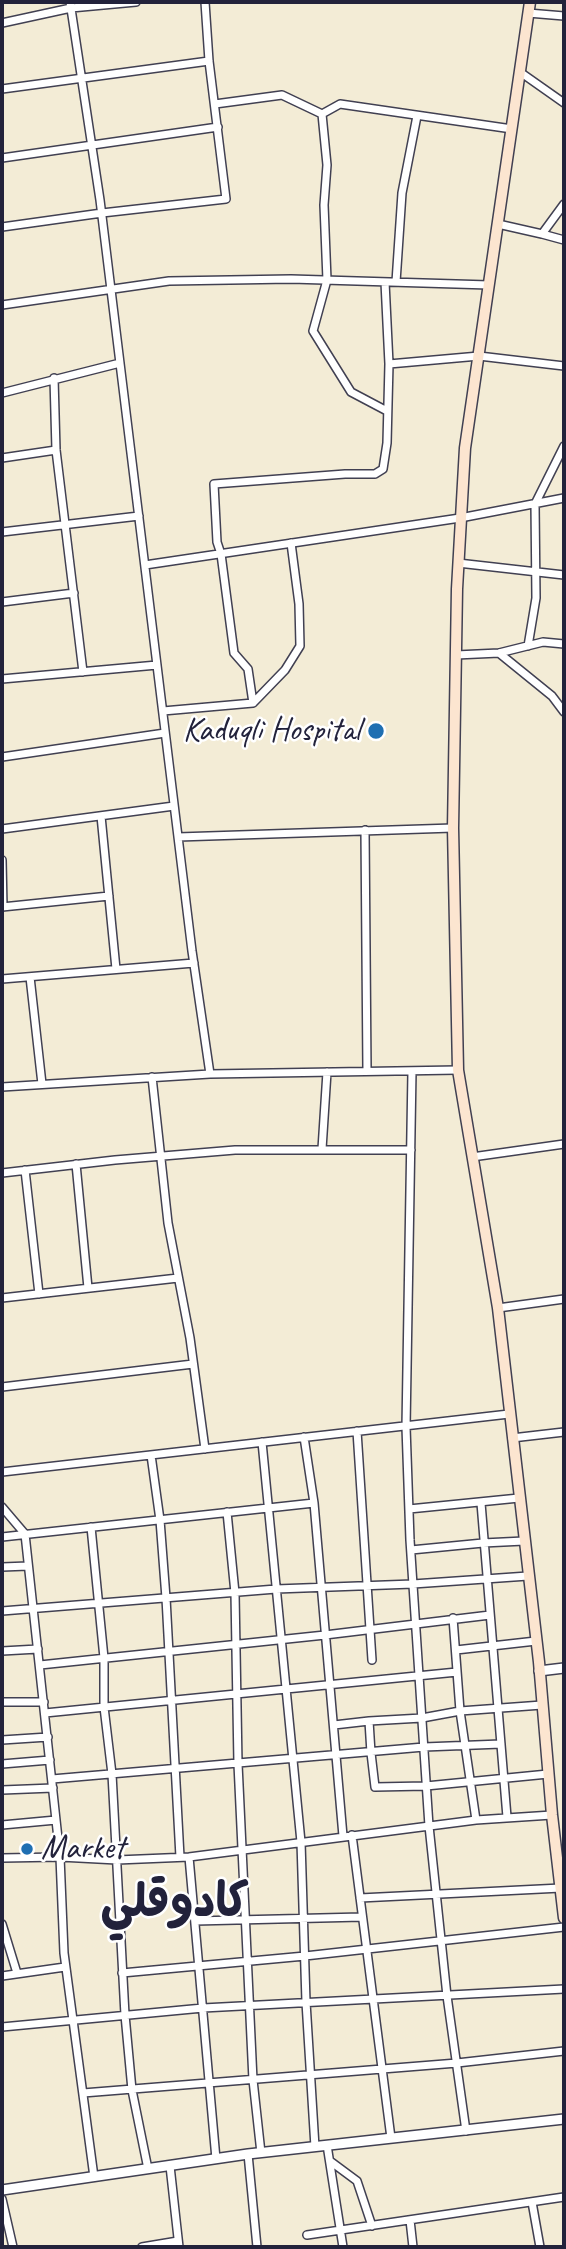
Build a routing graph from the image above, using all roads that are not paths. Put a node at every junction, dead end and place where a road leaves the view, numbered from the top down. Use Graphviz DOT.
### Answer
graph roads {
  1 [pos="136,2"];
  2 [pos="205,2"];
  3 [pos="70,5"];
  4 [pos="529,7"];
  5 [pos="564,16"];
  6 [pos="2,23"];
  7 [pos="209,61"];
  8 [pos="520,72"];
  9 [pos="81,77"];
  10 [pos="2,89"];
  11 [pos="564,103"];
  12 [pos="215,104"];
  13 [pos="322,114"];
  14 [pos="417,116"];
  15 [pos="218,127"];
  16 [pos="512,129"];
  17 [pos="92,146"];
  18 [pos="2,158"];
  19 [pos="564,204"];
  20 [pos="102,213"];
  21 [pos="498,224"];
  22 [pos="2,227"];
  23 [pos="542,234"];
  24 [pos="564,240"];
  25 [pos="327,280"];
  26 [pos="385,282"];
  27 [pos="396,282"];
  28 [pos="489,285"];
  29 [pos="111,291"];
  30 [pos="2,305"];
  31 [pos="479,356"];
  32 [pos="120,363"];
  33 [pos="389,364"];
  34 [pos="564,366"];
  35 [pos="54,378"];
  36 [pos="2,393"];
  37 [pos="387,411"];
  38 [pos="564,446"];
  39 [pos="56,450"];
  40 [pos="2,458"];
  41 [pos="564,498"];
  42 [pos="535,504"];
  43 [pos="139,516"];
  44 [pos="460,518"];
  45 [pos="67,524"];
  46 [pos="2,532"];
  47 [pos="291,543"];
  48 [pos="221,554"];
  49 [pos="458,563"];
  50 [pos="145,565"];
  51 [pos="536,572"];
  52 [pos="564,575"];
  53 [pos="74,593"];
  54 [pos="2,602"];
  55 [pos="564,644"];
  56 [pos="528,646"];
  57 [pos="499,653"];
  58 [pos="456,655"];
  59 [pos="157,665"];
  60 [pos="83,671"];
  61 [pos="2,679"];
  62 [pos="253,704"];
  63 [pos="163,711"];
  64 [pos="564,712"];
  65 [pos="165,733"];
  66 [pos="2,757"];
  67 [pos="174,806"];
  68 [pos="101,816"];
  69 [pos="453,828"];
  70 [pos="2,829"];
  71 [pos="365,830"];
  72 [pos="178,837"];
  73 [pos="2,860"];
  74 [pos="109,896"];
  75 [pos="3,907"];
  76 [pos="194,963"];
  77 [pos="116,969"];
  78 [pos="30,977"];
  79 [pos="2,979"];
  80 [pos="458,1070"];
  81 [pos="327,1072"];
  82 [pos="367,1072"];
  83 [pos="412,1072"];
  84 [pos="210,1074"];
  85 [pos="152,1077"];
  86 [pos="42,1084"];
  87 [pos="2,1087"];
  88 [pos="564,1144"];
  89 [pos="322,1149"];
  90 [pos="411,1150"];
  91 [pos="161,1157"];
  92 [pos="472,1157"];
  93 [pos="76,1164"];
  94 [pos="25,1170"];
  95 [pos="2,1173"];
  96 [pos="178,1278"];
  97 [pos="88,1288"];
  98 [pos="39,1294"];
  99 [pos="2,1298"];
  100 [pos="564,1299"];
  101 [pos="498,1308"];
  102 [pos="193,1364"];
  103 [pos="2,1387"];
  104 [pos="509,1414"];
  105 [pos="406,1427"];
  106 [pos="357,1432"];
  107 [pos="564,1432"];
  108 [pos="304,1437"];
  109 [pos="512,1438"];
  110 [pos="262,1442"];
  111 [pos="205,1449"];
  112 [pos="151,1455"];
  113 [pos="2,1472"];
  114 [pos="519,1498"];
  115 [pos="314,1503"];
  116 [pos="481,1503"];
  117 [pos="2,1507"];
  118 [pos="268,1508"];
  119 [pos="409,1509"];
  120 [pos="228,1512"];
  121 [pos="160,1520"];
  122 [pos="91,1527"];
  123 [pos="25,1534"];
  124 [pos="2,1537"];
  125 [pos="524,1541"];
  126 [pos="483,1543"];
  127 [pos="411,1550"];
  128 [pos="28,1566"];
  129 [pos="2,1567"];
  130 [pos="528,1576"];
  131 [pos="486,1578"];
  132 [pos="367,1584"];
  133 [pos="413,1584"];
  134 [pos="321,1587"];
  135 [pos="276,1589"];
  136 [pos="235,1594"];
  137 [pos="166,1598"];
  138 [pos="99,1604"];
  139 [pos="33,1609"];
  140 [pos="2,1611"];
  141 [pos="490,1615"];
  142 [pos="453,1618"];
  143 [pos="416,1622"];
  144 [pos="369,1628"];
  145 [pos="325,1635"];
  146 [pos="281,1638"];
  147 [pos="536,1641"];
  148 [pos="235,1643"];
  149 [pos="493,1646"];
  150 [pos="38,1649"];
  151 [pos="456,1650"];
  152 [pos="2,1651"];
  153 [pos="169,1651"];
  154 [pos="104,1658"];
  155 [pos="372,1660"];
  156 [pos="40,1665"];
  157 [pos="564,1668"];
  158 [pos="539,1671"];
  159 [pos="457,1672"];
  160 [pos="419,1675"];
  161 [pos="330,1686"];
  162 [pos="286,1688"];
  163 [pos="236,1693"];
  164 [pos="170,1700"];
  165 [pos="2,1702"];
  166 [pos="44,1702"];
  167 [pos="542,1706"];
  168 [pos="104,1707"];
  169 [pos="498,1709"];
  170 [pos="460,1711"];
  171 [pos="45,1713"];
  172 [pos="422,1718"];
  173 [pos="369,1721"];
  174 [pos="334,1725"];
  175 [pos="48,1737"];
  176 [pos="2,1740"];
  177 [pos="501,1744"];
  178 [pos="464,1745"];
  179 [pos="424,1747"];
  180 [pos="371,1753"];
  181 [pos="336,1755"];
  182 [pos="293,1759"];
  183 [pos="50,1760"];
  184 [pos="2,1764"];
  185 [pos="238,1764"];
  186 [pos="176,1769"];
  187 [pos="112,1774"];
  188 [pos="548,1774"];
  189 [pos="52,1779"];
  190 [pos="502,1779"];
  191 [pos="471,1782"];
  192 [pos="426,1786"];
  193 [pos="53,1788"];
  194 [pos="2,1790"];
  195 [pos="552,1815"];
  196 [pos="507,1817"];
  197 [pos="56,1820"];
  198 [pos="476,1820"];
  199 [pos="2,1825"];
  200 [pos="429,1826"];
  201 [pos="352,1835"];
  202 [pos="343,1836"];
  203 [pos="301,1842"];
  204 [pos="243,1850"];
  205 [pos="60,1857"];
  206 [pos="180,1857"];
  207 [pos="189,1857"];
  208 [pos="2,1858"];
  209 [pos="117,1860"];
  210 [pos="561,1888"];
  211 [pos="436,1895"];
  212 [pos="360,1898"];
  213 [pos="362,1917"];
  214 [pos="564,1918"];
  215 [pos="246,1919"];
  216 [pos="303,1919"];
  217 [pos="195,1921"];
  218 [pos="2,1924"];
  219 [pos="564,1927"];
  220 [pos="441,1940"];
  221 [pos="366,1948"];
  222 [pos="304,1956"];
  223 [pos="248,1960"];
  224 [pos="199,1965"];
  225 [pos="65,1967"];
  226 [pos="17,1973"];
  227 [pos="122,1973"];
  228 [pos="2,1976"];
  229 [pos="564,1989"];
  230 [pos="447,1996"];
  231 [pos="373,1999"];
  232 [pos="306,2003"];
  233 [pos="250,2006"];
  234 [pos="203,2008"];
  235 [pos="125,2015"];
  236 [pos="72,2020"];
  237 [pos="2,2026"];
  238 [pos="564,2051"];
  239 [pos="457,2063"];
  240 [pos="380,2070"];
  241 [pos="310,2075"];
  242 [pos="253,2080"];
  243 [pos="210,2083"];
  244 [pos="132,2090"];
  245 [pos="83,2093"];
  246 [pos="564,2119"];
  247 [pos="466,2131"];
  248 [pos="391,2138"];
  249 [pos="327,2145"];
  250 [pos="315,2147"];
  251 [pos="261,2153"];
  252 [pos="248,2154"];
  253 [pos="216,2159"];
  254 [pos="330,2161"];
  255 [pos="170,2166"];
  256 [pos="148,2169"];
  257 [pos="94,2177"];
  258 [pos="2,2190"];
  259 [pos="564,2197"];
  260 [pos="2,2199"];
  261 [pos="532,2202"];
  262 [pos="410,2220"];
  263 [pos="372,2227"];
  264 [pos="341,2231"];
  265 [pos="307,2235"];
  266 [pos="179,2244"];
  267 [pos="13,2247"];
  268 [pos="142,2247"];
  269 [pos="257,2247"];
  270 [pos="343,2247"];
  271 [pos="413,2247"];
  272 [pos="540,2247"];
  1 -- 3 [label="street"];
  2 -- 7 [label="street"];
  3 -- 6 [label="street"];
  3 -- 9 [label="street"];
  4 -- 5 [label="street"];
  4 -- 8 [label="main road"];
  7 -- 9 [label="street"];
  7 -- 12 [label="street"];
  8 -- 11 [label="street"];
  8 -- 16 [label="main road"];
  9 -- 10 [label="street"];
  9 -- 17 [label="street"];
  12 -- 13 [label="street"];
  12 -- 15 [label="street"];
  13 -- 14 [label="street"];
  13 -- 25 [label="street"];
  14 -- 16 [label="street"];
  14 -- 27 [label="street"];
  15 -- 17 [label="street"];
  15 -- 20 [label="street"];
  16 -- 21 [label="main road"];
  17 -- 18 [label="street"];
  17 -- 20 [label="street"];
  19 -- 23 [label="street"];
  20 -- 22 [label="street"];
  20 -- 29 [label="street"];
  21 -- 23 [label="street"];
  21 -- 28 [label="main road"];
  23 -- 24 [label="street"];
  25 -- 26 [label="street"];
  25 -- 29 [label="street"];
  25 -- 37 [label="street"];
  26 -- 27 [label="street"];
  26 -- 33 [label="street"];
  27 -- 28 [label="street"];
  28 -- 31 [label="main road"];
  29 -- 30 [label="street"];
  29 -- 32 [label="street"];
  31 -- 33 [label="street"];
  31 -- 34 [label="street"];
  31 -- 44 [label="main road"];
  32 -- 35 [label="street"];
  32 -- 43 [label="street"];
  33 -- 37 [label="street"];
  35 -- 36 [label="street"];
  35 -- 39 [label="street"];
  37 -- 48 [label="street"];
  38 -- 42 [label="street"];
  39 -- 40 [label="street"];
  39 -- 45 [label="street"];
  41 -- 42 [label="street"];
  42 -- 44 [label="street"];
  42 -- 51 [label="street"];
  43 -- 45 [label="street"];
  43 -- 50 [label="street"];
  44 -- 47 [label="street"];
  44 -- 49 [label="main road"];
  45 -- 46 [label="street"];
  45 -- 53 [label="street"];
  47 -- 48 [label="street"];
  47 -- 62 [label="street"];
  48 -- 50 [label="street"];
  48 -- 62 [label="street"];
  49 -- 51 [label="street"];
  49 -- 58 [label="main road"];
  50 -- 59 [label="street"];
  51 -- 52 [label="street"];
  51 -- 56 [label="street"];
  53 -- 54 [label="street"];
  53 -- 60 [label="street"];
  55 -- 56 [label="street"];
  56 -- 57 [label="street"];
  57 -- 58 [label="street"];
  57 -- 64 [label="street"];
  58 -- 69 [label="main road"];
  59 -- 60 [label="street"];
  59 -- 63 [label="street"];
  60 -- 61 [label="street"];
  62 -- 63 [label="street"];
  63 -- 65 [label="street"];
  65 -- 66 [label="street"];
  65 -- 67 [label="street"];
  67 -- 68 [label="street"];
  67 -- 72 [label="street"];
  68 -- 70 [label="street"];
  68 -- 74 [label="street"];
  69 -- 71 [label="street"];
  69 -- 80 [label="main road"];
  71 -- 72 [label="street"];
  71 -- 82 [label="street"];
  72 -- 76 [label="street"];
  73 -- 75 [label="street"];
  74 -- 75 [label="street"];
  74 -- 77 [label="street"];
  76 -- 77 [label="street"];
  76 -- 84 [label="street"];
  77 -- 78 [label="street"];
  78 -- 79 [label="street"];
  78 -- 86 [label="street"];
  80 -- 83 [label="street"];
  80 -- 92 [label="main road"];
  81 -- 82 [label="street"];
  81 -- 84 [label="street"];
  81 -- 89 [label="street"];
  82 -- 83 [label="street"];
  83 -- 90 [label="street"];
  84 -- 85 [label="street"];
  85 -- 86 [label="street"];
  85 -- 91 [label="street"];
  86 -- 87 [label="street"];
  88 -- 92 [label="street"];
  89 -- 90 [label="street"];
  89 -- 91 [label="street"];
  90 -- 105 [label="street"];
  91 -- 93 [label="street"];
  91 -- 96 [label="street"];
  92 -- 101 [label="main road"];
  93 -- 94 [label="street"];
  93 -- 97 [label="street"];
  94 -- 95 [label="street"];
  94 -- 98 [label="street"];
  96 -- 97 [label="street"];
  96 -- 102 [label="street"];
  97 -- 98 [label="street"];
  98 -- 99 [label="street"];
  100 -- 101 [label="street"];
  101 -- 104 [label="main road"];
  102 -- 103 [label="street"];
  102 -- 111 [label="street"];
  104 -- 105 [label="street"];
  104 -- 109 [label="main road"];
  105 -- 106 [label="street"];
  105 -- 119 [label="street"];
  106 -- 108 [label="street"];
  106 -- 132 [label="street"];
  107 -- 109 [label="street"];
  108 -- 110 [label="street"];
  108 -- 115 [label="street"];
  109 -- 114 [label="main road"];
  110 -- 111 [label="street"];
  110 -- 118 [label="street"];
  111 -- 112 [label="street"];
  112 -- 113 [label="street"];
  112 -- 121 [label="street"];
  114 -- 116 [label="street"];
  114 -- 125 [label="main road"];
  115 -- 118 [label="street"];
  115 -- 134 [label="street"];
  116 -- 119 [label="street"];
  116 -- 126 [label="street"];
  117 -- 123 [label="street"];
  118 -- 120 [label="street"];
  118 -- 135 [label="street"];
  119 -- 127 [label="street"];
  120 -- 121 [label="street"];
  120 -- 136 [label="street"];
  121 -- 122 [label="street"];
  121 -- 137 [label="street"];
  122 -- 123 [label="street"];
  122 -- 138 [label="street"];
  123 -- 124 [label="street"];
  123 -- 128 [label="street"];
  125 -- 126 [label="street"];
  125 -- 130 [label="main road"];
  126 -- 127 [label="street"];
  126 -- 131 [label="street"];
  127 -- 133 [label="street"];
  128 -- 129 [label="street"];
  128 -- 139 [label="street"];
  130 -- 131 [label="street"];
  130 -- 147 [label="main road"];
  131 -- 133 [label="street"];
  131 -- 141 [label="street"];
  132 -- 133 [label="street"];
  132 -- 134 [label="street"];
  132 -- 144 [label="street"];
  133 -- 143 [label="street"];
  134 -- 135 [label="street"];
  134 -- 145 [label="street"];
  135 -- 136 [label="street"];
  135 -- 146 [label="street"];
  136 -- 137 [label="street"];
  136 -- 148 [label="street"];
  137 -- 138 [label="street"];
  137 -- 153 [label="street"];
  138 -- 139 [label="street"];
  138 -- 154 [label="street"];
  139 -- 140 [label="street"];
  139 -- 150 [label="street"];
  141 -- 142 [label="street"];
  141 -- 149 [label="street"];
  142 -- 143 [label="street"];
  142 -- 151 [label="street"];
  143 -- 144 [label="street"];
  143 -- 160 [label="street"];
  144 -- 145 [label="street"];
  144 -- 155 [label="street"];
  145 -- 146 [label="street"];
  145 -- 161 [label="street"];
  146 -- 148 [label="street"];
  146 -- 162 [label="street"];
  147 -- 149 [label="street"];
  147 -- 158 [label="main road"];
  148 -- 153 [label="street"];
  148 -- 163 [label="street"];
  149 -- 151 [label="street"];
  149 -- 169 [label="street"];
  150 -- 152 [label="street"];
  150 -- 156 [label="street"];
  151 -- 159 [label="street"];
  153 -- 154 [label="street"];
  153 -- 164 [label="street"];
  154 -- 156 [label="street"];
  154 -- 168 [label="street"];
  156 -- 166 [label="street"];
  157 -- 158 [label="street"];
  158 -- 167 [label="main road"];
  159 -- 160 [label="street"];
  159 -- 170 [label="street"];
  160 -- 161 [label="street"];
  160 -- 172 [label="street"];
  161 -- 162 [label="street"];
  161 -- 174 [label="street"];
  162 -- 163 [label="street"];
  162 -- 182 [label="street"];
  163 -- 164 [label="street"];
  163 -- 185 [label="street"];
  164 -- 168 [label="street"];
  164 -- 186 [label="street"];
  165 -- 166 [label="street"];
  166 -- 171 [label="street"];
  167 -- 169 [label="street"];
  167 -- 188 [label="main road"];
  168 -- 171 [label="street"];
  168 -- 187 [label="street"];
  169 -- 170 [label="street"];
  169 -- 177 [label="street"];
  170 -- 172 [label="street"];
  170 -- 178 [label="street"];
  171 -- 175 [label="street"];
  172 -- 173 [label="street"];
  172 -- 179 [label="street"];
  173 -- 174 [label="street"];
  173 -- 180 [label="street"];
  174 -- 181 [label="street"];
  175 -- 176 [label="street"];
  175 -- 183 [label="street"];
  177 -- 178 [label="street"];
  177 -- 190 [label="street"];
  178 -- 179 [label="street"];
  178 -- 191 [label="street"];
  179 -- 180 [label="street"];
  179 -- 192 [label="street"];
  180 -- 181 [label="street"];
  180 -- 192 [label="street"];
  181 -- 182 [label="street"];
  181 -- 202 [label="street"];
  182 -- 185 [label="street"];
  182 -- 203 [label="street"];
  183 -- 184 [label="street"];
  183 -- 189 [label="street"];
  185 -- 186 [label="street"];
  185 -- 204 [label="street"];
  186 -- 187 [label="street"];
  186 -- 206 [label="street"];
  187 -- 189 [label="street"];
  187 -- 209 [label="street"];
  188 -- 190 [label="street"];
  188 -- 195 [label="main road"];
  189 -- 193 [label="street"];
  190 -- 191 [label="street"];
  190 -- 196 [label="street"];
  191 -- 192 [label="street"];
  191 -- 198 [label="street"];
  192 -- 200 [label="street"];
  193 -- 194 [label="street"];
  193 -- 197 [label="street"];
  195 -- 196 [label="street"];
  195 -- 210 [label="main road"];
  196 -- 198 [label="street"];
  197 -- 199 [label="street"];
  197 -- 205 [label="street"];
  198 -- 200 [label="street"];
  200 -- 201 [label="street"];
  200 -- 211 [label="street"];
  201 -- 202 [label="street"];
  201 -- 212 [label="street"];
  202 -- 203 [label="street"];
  203 -- 204 [label="street"];
  203 -- 216 [label="street"];
  204 -- 207 [label="street"];
  204 -- 215 [label="street"];
  205 -- 208 [label="street"];
  205 -- 209 [label="street"];
  205 -- 225 [label="street"];
  206 -- 207 [label="street"];
  206 -- 209 [label="street"];
  207 -- 217 [label="street"];
  209 -- 227 [label="street"];
  210 -- 211 [label="street"];
  210 -- 214 [label="main road"];
  211 -- 212 [label="street"];
  211 -- 220 [label="street"];
  212 -- 213 [label="street"];
  213 -- 216 [label="street"];
  213 -- 221 [label="street"];
  215 -- 216 [label="street"];
  215 -- 217 [label="street"];
  215 -- 223 [label="street"];
  216 -- 222 [label="street"];
  217 -- 224 [label="street"];
  218 -- 226 [label="street"];
  219 -- 220 [label="street"];
  220 -- 221 [label="street"];
  220 -- 230 [label="street"];
  221 -- 222 [label="street"];
  221 -- 231 [label="street"];
  222 -- 223 [label="street"];
  222 -- 232 [label="street"];
  223 -- 224 [label="street"];
  223 -- 233 [label="street"];
  224 -- 227 [label="street"];
  224 -- 234 [label="street"];
  225 -- 226 [label="street"];
  225 -- 236 [label="street"];
  226 -- 228 [label="street"];
  227 -- 235 [label="street"];
  229 -- 230 [label="street"];
  230 -- 231 [label="street"];
  230 -- 239 [label="street"];
  231 -- 232 [label="street"];
  231 -- 240 [label="street"];
  232 -- 233 [label="street"];
  232 -- 241 [label="street"];
  233 -- 234 [label="street"];
  233 -- 242 [label="street"];
  234 -- 235 [label="street"];
  234 -- 243 [label="street"];
  235 -- 236 [label="street"];
  235 -- 244 [label="street"];
  236 -- 237 [label="street"];
  236 -- 245 [label="street"];
  238 -- 239 [label="street"];
  239 -- 240 [label="street"];
  239 -- 247 [label="street"];
  240 -- 241 [label="street"];
  240 -- 248 [label="street"];
  241 -- 242 [label="street"];
  241 -- 250 [label="street"];
  242 -- 243 [label="street"];
  242 -- 251 [label="street"];
  243 -- 244 [label="street"];
  243 -- 253 [label="street"];
  244 -- 245 [label="street"];
  244 -- 256 [label="street"];
  245 -- 257 [label="street"];
  246 -- 247 [label="street"];
  247 -- 248 [label="street"];
  248 -- 249 [label="street"];
  249 -- 250 [label="street"];
  249 -- 254 [label="street"];
  250 -- 251 [label="street"];
  251 -- 252 [label="street"];
  252 -- 253 [label="street"];
  252 -- 269 [label="street"];
  253 -- 255 [label="street"];
  254 -- 263 [label="street"];
  254 -- 264 [label="street"];
  255 -- 256 [label="street"];
  255 -- 266 [label="street"];
  256 -- 257 [label="street"];
  257 -- 258 [label="street"];
  259 -- 261 [label="street"];
  260 -- 267 [label="street"];
  261 -- 262 [label="street"];
  261 -- 272 [label="street"];
  262 -- 263 [label="street"];
  262 -- 271 [label="street"];
  263 -- 264 [label="street"];
  264 -- 265 [label="street"];
  264 -- 270 [label="street"];
  266 -- 268 [label="street"];
}
